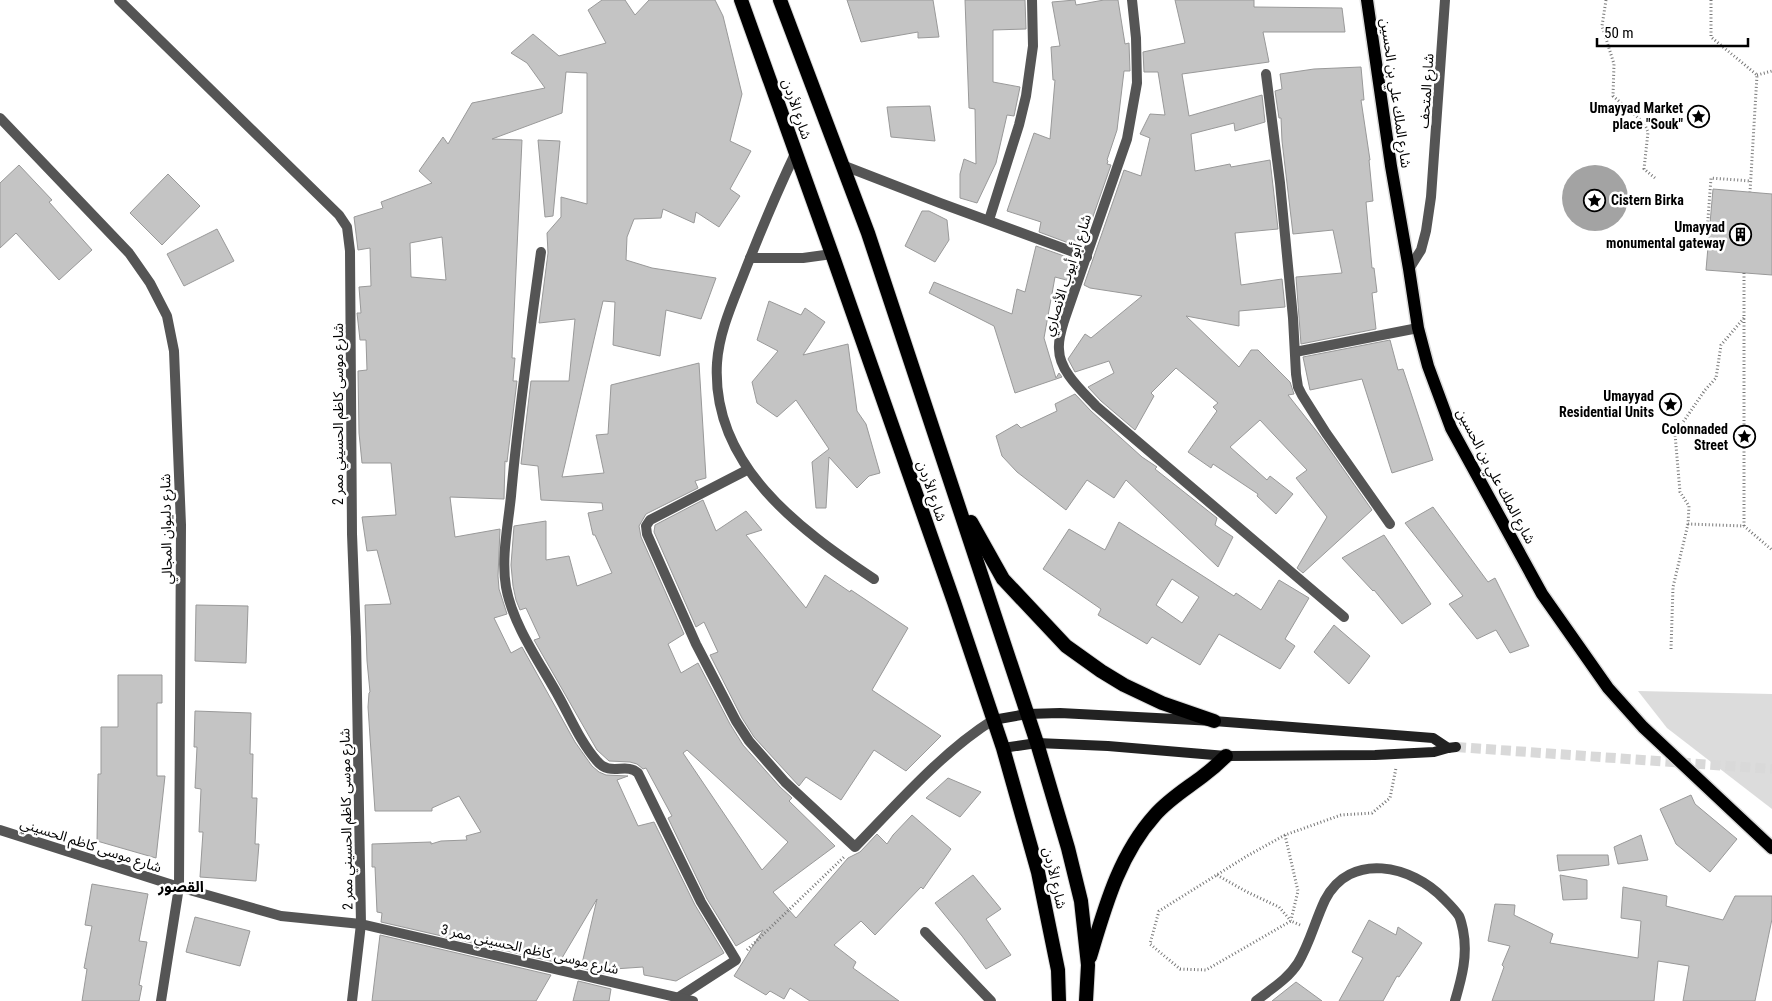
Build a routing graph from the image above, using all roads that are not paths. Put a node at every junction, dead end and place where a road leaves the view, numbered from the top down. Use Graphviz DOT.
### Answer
graph roads {
  1 [pos="119,0"];
  2 [pos="741,0"];
  3 [pos="780,0"];
  4 [pos="1032,0"];
  5 [pos="1132,0"];
  6 [pos="1367,0"];
  7 [pos="1445,0"];
  8 [pos="1266,74"];
  9 [pos="0,118"];
  10 [pos="795,154"];
  11 [pos="842,165"];
  12 [pos="989,220"];
  13 [pos="541,252"];
  14 [pos="832,254"];
  15 [pos="1087,256"];
  16 [pos="750,258"];
  17 [pos="1410,269"];
  18 [pos="1418,328"];
  19 [pos="1295,352"];
  20 [pos="747,470"];
  21 [pos="957,498"];
  22 [pos="1390,524"];
  23 [pos="874,579"];
  24 [pos="1344,617"];
  25 [pos="1027,714"];
  26 [pos="993,720"];
  27 [pos="1214,721"];
  28 [pos="1036,743"];
  29 [pos="1003,748"];
  30 [pos="1226,756"];
  31 [pos="0,830"];
  32 [pos="1772,848"];
  33 [pos="179,887"];
  34 [pos="361,924"];
  35 [pos="925,932"];
  36 [pos="1088,965"];
  37 [pos="679,999"];
  38 [pos="161,1001"];
  39 [pos="352,1001"];
  40 [pos="693,1001"];
  41 [pos="991,1001"];
  42 [pos="1059,1001"];
  43 [pos="1086,1001"];
  44 [pos="1256,1001"];
  45 [pos="1455,1001"];
  1 -- 34 [label="street, شارع موسى كاظم الحسيني ممر 2"];
  2 -- 10 [label="highway, شارع الأردن"];
  3 -- 11 [label="highway, شارع الأردن"];
  4 -- 12 [label="street"];
  5 -- 15 [label="street, شارع أبو أيوب الأنصاري"];
  6 -- 17 [label="main road, شارع الملك علي بن الحسين"];
  7 -- 17 [label="street, شارع المتحف"];
  8 -- 19 [label="street"];
  9 -- 33 [label="street, شارع دليوان المجالي"];
  10 -- 14 [label="highway, شارع الأردن"];
  10 -- 16 [label="street"];
  11 -- 12 [label="street"];
  11 -- 21 [label="highway, شارع الأردن"];
  12 -- 15 [label="street"];
  13 -- 37 [label="street"];
  14 -- 16 [label="street"];
  14 -- 26 [label="highway, شارع الأردن"];
  15 -- 24 [label="street, شارع أبو أيوب الأنصاري"];
  16 -- 20 [label="street"];
  17 -- 18 [label="main road, شارع الملك علي بن الحسين"];
  18 -- 19 [label="street"];
  18 -- 32 [label="main road, شارع الملك علي بن الحسين"];
  19 -- 22 [label="street"];
  20 -- 23 [label="street"];
  20 -- 26 [label="street"];
  21 -- 25 [label="highway, شارع الأردن"];
  21 -- 27 [label="highway"];
  25 -- 26 [label="main road"];
  25 -- 27 [label="main road"];
  25 -- 28 [label="highway, شارع الأردن"];
  26 -- 29 [label="highway, شارع الأردن"];
  27 -- 30 [label="main road"];
  28 -- 29 [label="main road"];
  28 -- 30 [label="main road"];
  28 -- 36 [label="highway, شارع الأردن"];
  29 -- 42 [label="highway, شارع الأردن"];
  30 -- 36 [label="highway"];
  31 -- 33 [label="street, شارع موسى كاظم الحسيني"];
  33 -- 34 [label="street, شارع موسى كاظم الحسيني"];
  33 -- 38 [label="street, شارع دليوان المجالي"];
  34 -- 37 [label="street, شارع موسى كاظم الحسيني ممر 3"];
  34 -- 39 [label="street"];
  35 -- 41 [label="street"];
  36 -- 43 [label="highway, شارع الأردن"];
  37 -- 40 [label="street, شارع موسى كاظم الحسيني ممر 3"];
  44 -- 45 [label="street"];
}
